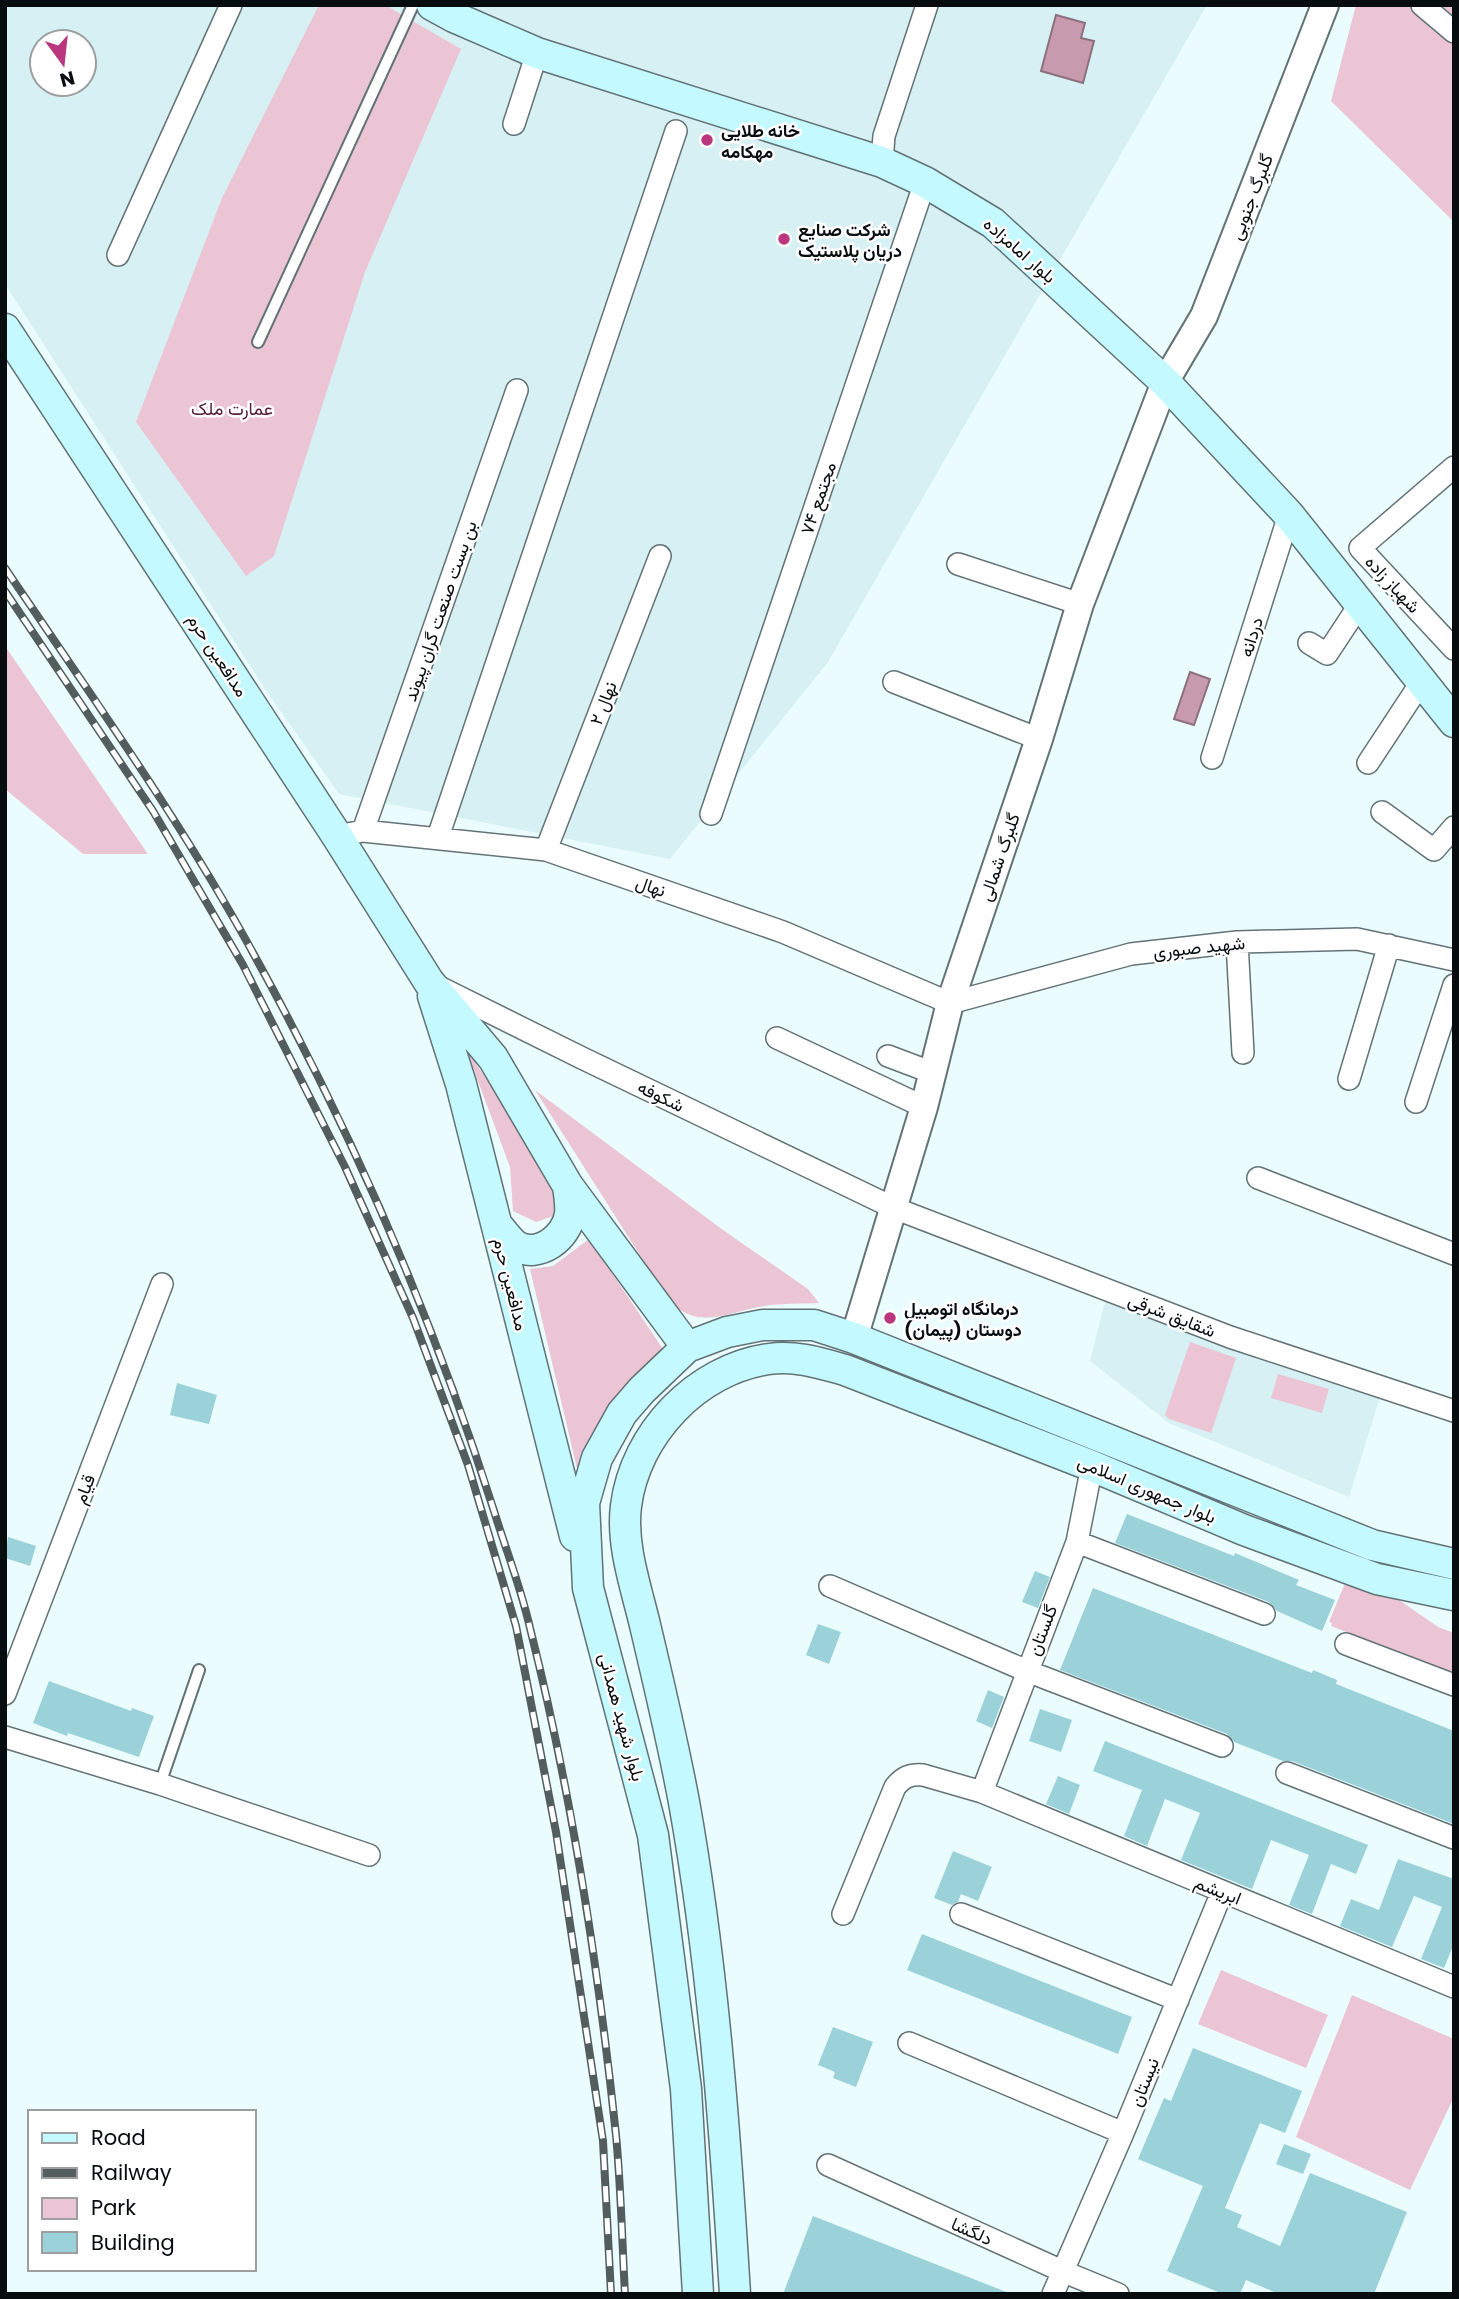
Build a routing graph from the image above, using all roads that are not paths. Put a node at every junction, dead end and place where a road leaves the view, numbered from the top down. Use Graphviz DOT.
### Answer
graph roads {
  1 [pos="231,5"];
  2 [pos="413,5"];
  3 [pos="927,5"];
  4 [pos="1325,5"];
  5 [pos="1422,5"];
  6 [pos="448,9"];
  7 [pos="1454,32"];
  8 [pos="537,54"];
  9 [pos="514,124"];
  10 [pos="676,131"];
  11 [pos="882,162"];
  12 [pos="925,181"];
  13 [pos="118,256"];
  14 [pos="5,329"];
  15 [pos="258,342"];
  16 [pos="1165,382"];
  17 [pos="517,390"];
  18 [pos="1454,467"];
  19 [pos="1289,515"];
  20 [pos="660,556"];
  21 [pos="958,564"];
  22 [pos="1080,604"];
  23 [pos="1360,604"];
  24 [pos="1318,649"];
  25 [pos="1454,649"];
  26 [pos="1422,681"];
  27 [pos="894,682"];
  28 [pos="1454,722"];
  29 [pos="1039,739"];
  30 [pos="1212,758"];
  31 [pos="1368,763"];
  32 [pos="1382,812"];
  33 [pos="711,814"];
  34 [pos="1454,827"];
  35 [pos="350,834"];
  36 [pos="438,837"];
  37 [pos="546,850"];
  38 [pos="1237,942"];
  39 [pos="1389,945"];
  40 [pos="1454,960"];
  41 [pos="429,982"];
  42 [pos="1454,985"];
  43 [pos="950,1003"];
  44 [pos="777,1038"];
  45 [pos="1243,1053"];
  46 [pos="888,1056"];
  47 [pos="933,1073"];
  48 [pos="1349,1079"];
  49 [pos="1416,1102"];
  50 [pos="924,1107"];
  51 [pos="1258,1178"];
  52 [pos="568,1186"];
  53 [pos="894,1208"];
  54 [pos="497,1225"];
  55 [pos="1454,1254"];
  56 [pos="162,1284"];
  57 [pos="854,1338"];
  58 [pos="687,1347"];
  59 [pos="845,1370"];
  60 [pos="1454,1411"];
  61 [pos="1091,1466"];
  62 [pos="1077,1542"];
  63 [pos="1454,1564"];
  64 [pos="830,1586"];
  65 [pos="588,1588"];
  66 [pos="1454,1595"];
  67 [pos="1264,1614"];
  68 [pos="1346,1644"];
  69 [pos="199,1670"];
  70 [pos="1027,1671"];
  71 [pos="1454,1685"];
  72 [pos="5,1694"];
  73 [pos="5,1737"];
  74 [pos="1222,1746"];
  75 [pos="1287,1773"];
  76 [pos="160,1784"];
  77 [pos="982,1792"];
  78 [pos="1454,1838"];
  79 [pos="369,1855"];
  80 [pos="694,1874"];
  81 [pos="659,1879"];
  82 [pos="1222,1892"];
  83 [pos="843,1914"];
  84 [pos="961,1914"];
  85 [pos="1453,1984"];
  86 [pos="1178,2000"];
  87 [pos="909,2043"];
  88 [pos="1124,2133"];
  89 [pos="828,2165"];
  90 [pos="1062,2271"];
  91 [pos="698,2294"];
  92 [pos="735,2294"];
  93 [pos="1053,2294"];
  94 [pos="1118,2294"];
  1 -- 13 [label="street"];
  2 -- 15 [label="lane"];
  3 -- 11 [label="street"];
  4 -- 16 [label="street, گلبرگ جنوبی"];
  5 -- 7 [label="street"];
  6 -- 8 [label="main road, بلوار امامزاده"];
  8 -- 9 [label="street"];
  8 -- 11 [label="main road, بلوار امامزاده"];
  10 -- 36 [label="street"];
  11 -- 12 [label="main road, بلوار امامزاده"];
  12 -- 16 [label="main road, بلوار امامزاده"];
  12 -- 33 [label="street, مجتمع ۷۴"];
  14 -- 35 [label="main road, مدافعین حرم"];
  16 -- 19 [label="main road, بلوار امامزاده"];
  16 -- 22 [label="street, گلبرگ شمالی"];
  17 -- 35 [label="street, بن بست صنعت گران پیوند"];
  18 -- 25 [label="street, شهباز زاده"];
  19 -- 23 [label="main road, بلوار امامزاده"];
  19 -- 30 [label="street, دردانه"];
  20 -- 37 [label="street, نهال ۲"];
  21 -- 22 [label="street"];
  22 -- 29 [label="street, گلبرگ شمالی"];
  23 -- 24 [label="street"];
  23 -- 26 [label="main road, بلوار امامزاده"];
  26 -- 28 [label="main road, بلوار امامزاده"];
  26 -- 31 [label="street"];
  27 -- 29 [label="street"];
  29 -- 43 [label="street, گلبرگ شمالی"];
  32 -- 34 [label="street"];
  35 -- 36 [label="street, نهال"];
  35 -- 41 [label="main road, مدافعین حرم"];
  36 -- 37 [label="street, نهال"];
  37 -- 43 [label="street, نهال"];
  38 -- 39 [label="street, شهید صبوری"];
  38 -- 43 [label="street, شهید صبوری"];
  38 -- 45 [label="street"];
  39 -- 40 [label="street, شهید صبوری"];
  39 -- 48 [label="street"];
  41 -- 52 [label="main road, مدافعین حرم"];
  41 -- 53 [label="street, شکوفه"];
  41 -- 54 [label="main road, مدافعین حرم"];
  42 -- 49 [label="street"];
  43 -- 47 [label="street, گلبرگ شمالی"];
  44 -- 50 [label="street"];
  46 -- 47 [label="street"];
  47 -- 50 [label="street, گلبرگ شمالی"];
  50 -- 53 [label="street, گلبرگ شمالی"];
  51 -- 55 [label="street"];
  52 -- 54 [label="main road"];
  52 -- 58 [label="main road, مدافعین حرم"];
  53 -- 57 [label="street, گلبرگ شمالی"];
  53 -- 60 [label="street, شقایق شرقی"];
  54 -- 65 [label="main road, مدافعین حرم"];
  56 -- 72 [label="street, قیام"];
  57 -- 58 [label="main road, بلوار شهید همدانی"];
  57 -- 59 [label="main road"];
  57 -- 63 [label="main road, بلوار جمهوری اسلامی"];
  58 -- 65 [label="main road, بلوار شهید همدانی"];
  59 -- 61 [label="main road, بلوار جمهوری اسلامی"];
  59 -- 80 [label="main road"];
  61 -- 62 [label="street, گلستان"];
  61 -- 66 [label="main road, بلوار جمهوری اسلامی"];
  62 -- 67 [label="street"];
  62 -- 70 [label="street, گلستان"];
  64 -- 70 [label="street"];
  65 -- 81 [label="main road, بلوار شهید همدانی"];
  68 -- 71 [label="street"];
  69 -- 76 [label="lane"];
  70 -- 74 [label="street"];
  70 -- 77 [label="street, گلستان"];
  73 -- 76 [label="street"];
  75 -- 78 [label="street"];
  76 -- 79 [label="street"];
  77 -- 82 [label="street, ابریشم"];
  77 -- 83 [label="street, ابریشم"];
  80 -- 81 [label="main road"];
  80 -- 92 [label="main road"];
  81 -- 91 [label="main road, بلوار شهید همدانی"];
  82 -- 85 [label="street, ابریشم"];
  82 -- 86 [label="street, نیستان"];
  84 -- 86 [label="street"];
  86 -- 88 [label="street, نیستان"];
  87 -- 88 [label="street"];
  88 -- 90 [label="street, نیستان"];
  89 -- 90 [label="street, دلگشا"];
  90 -- 93 [label="street, نیستان"];
  90 -- 94 [label="street, دلگشا"];
}
